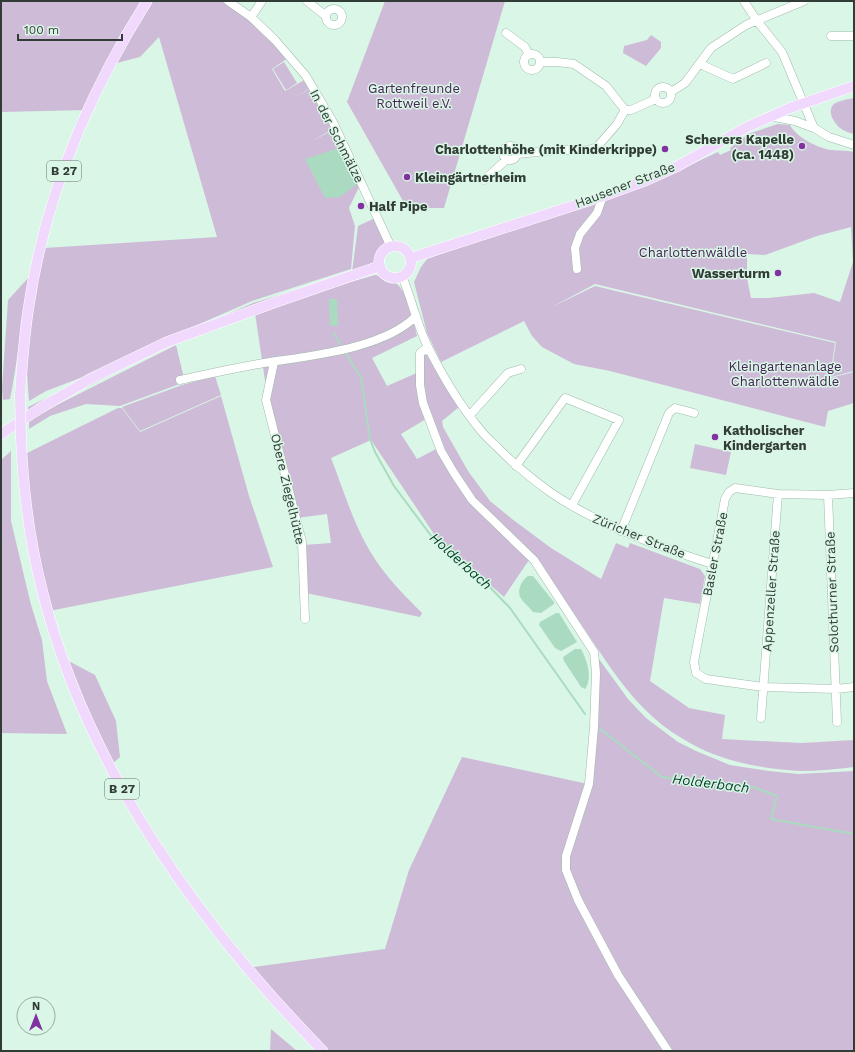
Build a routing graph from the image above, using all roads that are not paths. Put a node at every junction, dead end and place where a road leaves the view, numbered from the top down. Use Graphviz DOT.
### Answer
graph roads {
  1 [pos="147,1"];
  2 [pos="228,1"];
  3 [pos="262,1"];
  4 [pos="307,1"];
  5 [pos="744,1"];
  6 [pos="804,1"];
  7 [pos="326,16"];
  8 [pos="251,17"];
  9 [pos="758,21"];
  10 [pos="506,33"];
  11 [pos="831,36"];
  12 [pos="854,36"];
  13 [pos="529,55"];
  14 [pos="540,62"];
  15 [pos="700,64"];
  16 [pos="766,64"];
  17 [pos="854,86"];
  18 [pos="671,92"];
  19 [pos="656,99"];
  20 [pos="803,103"];
  21 [pos="625,110"];
  22 [pos="770,116"];
  23 [pos="814,128"];
  24 [pos="854,145"];
  25 [pos="518,154"];
  26 [pos="506,160"];
  27 [pos="484,180"];
  28 [pos="603,196"];
  29 [pos="391,247"];
  30 [pos="411,258"];
  31 [pos="380,266"];
  32 [pos="576,269"];
  33 [pos="402,276"];
  34 [pos="416,316"];
  35 [pos="428,346"];
  36 [pos="274,362"];
  37 [pos="521,369"];
  38 [pos="180,380"];
  39 [pos="694,413"];
  40 [pos="470,415"];
  41 [pos="1,434"];
  42 [pos="516,466"];
  43 [pos="854,493"];
  44 [pos="778,494"];
  45 [pos="828,495"];
  46 [pos="572,506"];
  47 [pos="621,531"];
  48 [pos="713,564"];
  49 [pos="305,619"];
  50 [pos="764,687"];
  51 [pos="854,687"];
  52 [pos="836,689"];
  53 [pos="761,718"];
  54 [pos="837,722"];
  55 [pos="323,1051"];
  56 [pos="668,1051"];
  1 -- 55 [label="main road, B 27, bridge"];
  2 -- 8 [label="street, In der Schmälze"];
  3 -- 8 [label="street"];
  4 -- 7 [label="street"];
  5 -- 9 [label="street"];
  6 -- 9 [label="street"];
  8 -- 29 [label="street, In der Schmälze"];
  9 -- 15 [label="street"];
  9 -- 20 [label="street"];
  10 -- 13 [label="street"];
  11 -- 12 [label="street"];
  13 -- 14 [label="street"];
  13 -- 14 [label="street"];
  14 -- 21 [label="street"];
  15 -- 16 [label="street"];
  15 -- 18 [label="street"];
  17 -- 20 [label="main road, Hausener Straße"];
  18 -- 19 [label="street"];
  18 -- 19 [label="street"];
  19 -- 21 [label="street"];
  20 -- 22 [label="main road, Hausener Straße"];
  20 -- 23 [label="street"];
  21 -- 25 [label="street"];
  22 -- 23 [label="street"];
  22 -- 28 [label="main road, Hausener Straße"];
  23 -- 24 [label="street"];
  25 -- 26 [label="street"];
  25 -- 26 [label="street"];
  26 -- 27 [label="street"];
  28 -- 30 [label="main road, Hausener Straße"];
  28 -- 32 [label="street"];
  29 -- 30 [label="main road"];
  29 -- 31 [label="main road"];
  30 -- 33 [label="main road"];
  31 -- 33 [label="main road"];
  31 -- 41 [label="main road"];
  33 -- 34 [label="street, Züricher Straße"];
  34 -- 35 [label="street, Züricher Straße"];
  34 -- 36 [label="street"];
  35 -- 40 [label="street, Züricher Straße"];
  35 -- 56 [label="street"];
  36 -- 38 [label="street"];
  36 -- 49 [label="street, Obere Ziegelhütte"];
  37 -- 40 [label="street"];
  39 -- 47 [label="street"];
  40 -- 42 [label="street, Züricher Straße"];
  42 -- 46 [label="street, Züricher Straße"];
  42 -- 46 [label="street"];
  43 -- 45 [label="street, Basler Straße"];
  44 -- 45 [label="street, Basler Straße"];
  44 -- 48 [label="street, Basler Straße"];
  44 -- 50 [label="street, Appenzeller Straße"];
  45 -- 52 [label="street, Solothurner Straße"];
  46 -- 47 [label="street, Züricher Straße"];
  47 -- 48 [label="street, Züricher Straße"];
  48 -- 50 [label="street, Basler Straße"];
  50 -- 52 [label="street, Basler Straße"];
  50 -- 53 [label="street"];
  51 -- 52 [label="street, Basler Straße"];
  52 -- 54 [label="street"];
}
